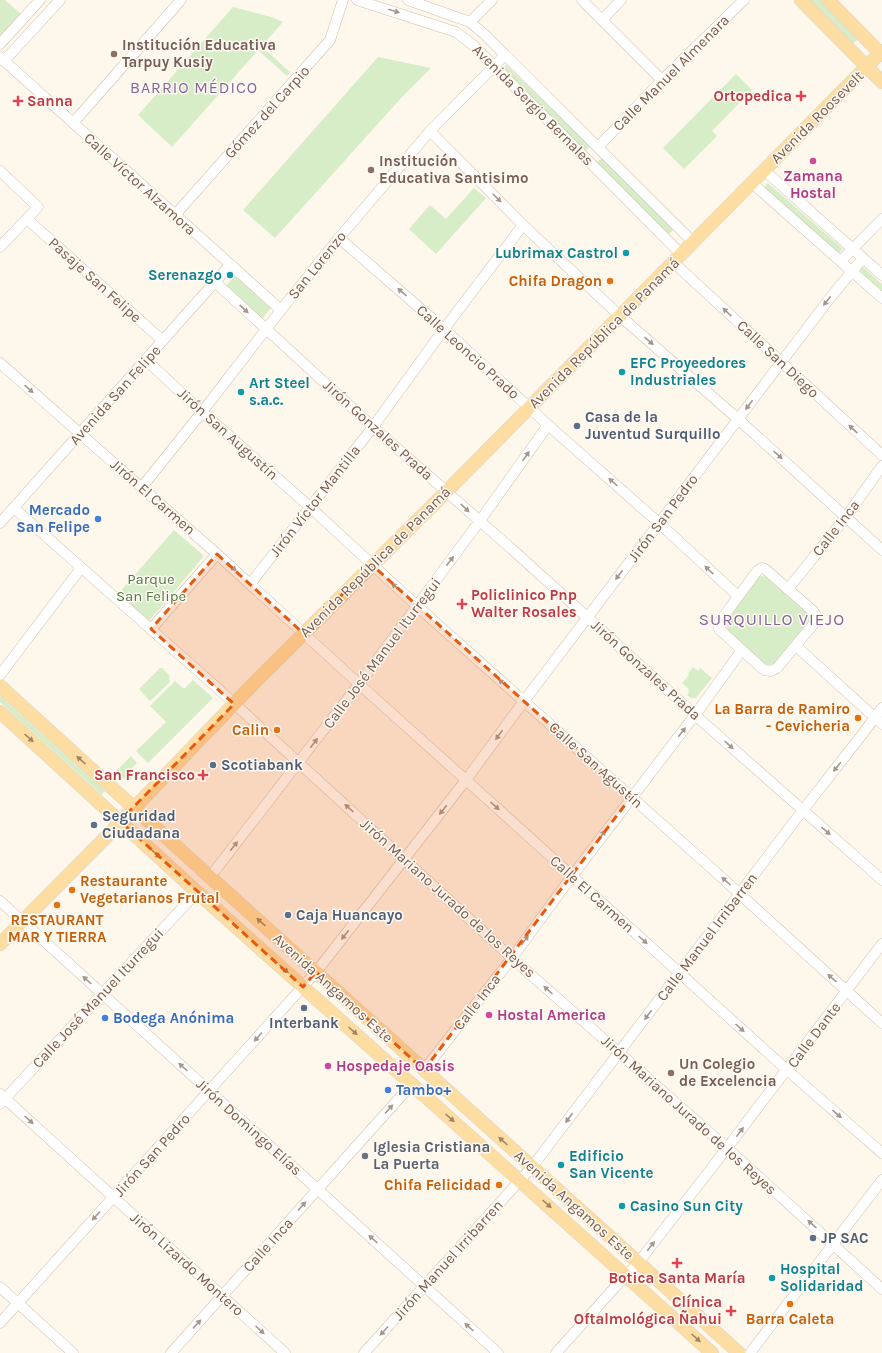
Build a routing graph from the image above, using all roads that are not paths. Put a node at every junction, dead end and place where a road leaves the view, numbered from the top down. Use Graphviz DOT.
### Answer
graph roads {
  1 [pos="40,0"];
  2 [pos="60,0"];
  3 [pos="181,0"];
  4 [pos="343,0"];
  5 [pos="357,0"];
  6 [pos="408,0"];
  7 [pos="492,0"];
  8 [pos="582,0"];
  9 [pos="622,0"];
  10 [pos="744,0"];
  11 [pos="801,0"];
  12 [pos="828,0"];
  13 [pos="422,4"];
  14 [pos="417,18"];
  15 [pos="602,20"];
  16 [pos="470,22"];
  17 [pos="0,44"];
  18 [pos="881,53"];
  19 [pos="505,55"];
  20 [pos="2,59"];
  21 [pos="493,66"];
  22 [pos="866,67"];
  23 [pos="662,80"];
  24 [pos="882,82"];
  25 [pos="73,123"];
  26 [pos="430,131"];
  27 [pos="598,147"];
  28 [pos="764,170"];
  29 [pos="0,171"];
  30 [pos="752,183"];
  31 [pos="175,215"];
  32 [pos="27,219"];
  33 [pos="882,219"];
  34 [pos="523,225"];
  35 [pos="338,238"];
  36 [pos="693,242"];
  37 [pos="0,247"];
  38 [pos="853,249"];
  39 [pos="677,258"];
  40 [pos="863,258"];
  41 [pos="841,261"];
  42 [pos="230,265"];
  43 [pos="852,271"];
  44 [pos="882,275"];
  45 [pos="215,282"];
  46 [pos="882,298"];
  47 [pos="281,310"];
  48 [pos="620,316"];
  49 [pos="266,329"];
  50 [pos="444,329"];
  51 [pos="163,341"];
  52 [pos="146,360"];
  53 [pos="781,362"];
  54 [pos="0,363"];
  55 [pos="529,408"];
  56 [pos="202,412"];
  57 [pos="738,418"];
  58 [pos="548,425"];
  59 [pos="373,427"];
  60 [pos="80,434"];
  61 [pos="882,455"];
  62 [pos="882,466"];
  63 [pos="142,487"];
  64 [pos="446,491"];
  65 [pos="310,507"];
  66 [pos="14,508"];
  67 [pos="846,517"];
  68 [pos="479,522"];
  69 [pos="659,523"];
  70 [pos="0,524"];
  71 [pos="882,550"];
  72 [pos="217,554"];
  73 [pos="372,565"];
  74 [pos="81,568"];
  75 [pos="250,584"];
  76 [pos="788,589"];
  77 [pos="738,596"];
  78 [pos="417,606"];
  79 [pos="588,618"];
  80 [pos="151,629"];
  81 [pos="303,634"];
  82 [pos="796,646"];
  83 [pos="742,650"];
  84 [pos="0,675"];
  85 [pos="359,684"];
  86 [pos="0,686"];
  87 [pos="524,701"];
  88 [pos="234,704"];
  89 [pos="882,708"];
  90 [pos="0,712"];
  91 [pos="695,715"];
  92 [pos="878,721"];
  93 [pos="299,763"];
  94 [pos="466,780"];
  95 [pos="632,797"];
  96 [pos="133,808"];
  97 [pos="802,810"];
  98 [pos="120,821"];
  99 [pos="405,859"];
  100 [pos="572,876"];
  101 [pos="210,877"];
  102 [pos="882,880"];
  103 [pos="197,892"];
  104 [pos="739,893"];
  105 [pos="0,901"];
  106 [pos="22,921"];
  107 [pos="0,944"];
  108 [pos="882,944"];
  109 [pos="512,958"];
  110 [pos="316,972"];
  111 [pos="679,973"];
  112 [pos="303,987"];
  113 [pos="847,991"];
  114 [pos="102,994"];
  115 [pos="882,1023"];
  116 [pos="619,1053"];
  117 [pos="424,1070"];
  118 [pos="787,1070"];
  119 [pos="412,1084"];
  120 [pos="209,1091"];
  121 [pos="2,1099"];
  122 [pos="727,1148"];
  123 [pos="882,1153"];
  124 [pos="532,1167"];
  125 [pos="882,1180"];
  126 [pos="520,1181"];
  127 [pos="318,1189"];
  128 [pos="114,1197"];
  129 [pos="834,1244"];
  130 [pos="638,1263"];
  131 [pos="627,1276"];
  132 [pos="424,1286"];
  133 [pos="0,1287"];
  134 [pos="882,1289"];
  135 [pos="222,1296"];
  136 [pos="18,1303"];
  137 [pos="0,1323"];
  138 [pos="73,1353"];
  139 [pos="171,1353"];
  140 [pos="285,1353"];
  141 [pos="364,1353"];
  142 [pos="498,1353"];
  143 [pos="556,1353"];
  144 [pos="712,1353"];
  145 [pos="739,1353"];
  146 [pos="750,1353"];
  1 -- 17 [label="street"];
  2 -- 20 [label="street"];
  3 -- 25 [label="street"];
  4 -- 31 [label="street, Gómez del Carpio"];
  5 -- 14 [label="street, Avenida Sergio Bernales, one-way"];
  6 -- 13 [label="street, Avenida Sergio Bernales"];
  7 -- 16 [label="street"];
  8 -- 15 [label="street"];
  9 -- 15 [label="street"];
  10 -- 23 [label="street, Calle Manuel Almenara"];
  11 -- 22 [label="main road"];
  12 -- 18 [label="main road"];
  13 -- 14 [label="street"];
  13 -- 16 [label="street, Avenida Sergio Bernales"];
  14 -- 21 [label="street, Avenida Sergio Bernales"];
  15 -- 23 [label="street"];
  16 -- 19 [label="street, Avenida Sergio Bernales"];
  18 -- 22 [label="main road, Avenida Roosevelt"];
  19 -- 21 [label="street, San Lorenzo"];
  19 -- 27 [label="street, Avenida Sergio Bernales"];
  20 -- 25 [label="street, Calle Víctor Alzamora"];
  21 -- 26 [label="street, San Lorenzo"];
  21 -- 39 [label="street, Avenida Sergio Bernales"];
  22 -- 24 [label="main road"];
  22 -- 28 [label="main road, Avenida Roosevelt"];
  23 -- 27 [label="street, Calle Manuel Almenara"];
  25 -- 31 [label="street, Calle Víctor Alzamora"];
  26 -- 34 [label="street, one-way"];
  26 -- 35 [label="street, San Lorenzo"];
  27 -- 36 [label="street, Avenida Sergio Bernales"];
  28 -- 30 [label="main road, Avenida Roosevelt"];
  28 -- 38 [label="street"];
  29 -- 32 [label="street"];
  30 -- 36 [label="main road, Avenida República de Panamá"];
  30 -- 41 [label="street"];
  31 -- 42 [label="street, Calle Víctor Alzamora"];
  32 -- 37 [label="street"];
  32 -- 51 [label="street, Pasaje San Felipe"];
  33 -- 38 [label="street"];
  34 -- 48 [label="street"];
  34 -- 50 [label="street, Jirón Víctor Mantilla"];
  35 -- 47 [label="street, San Lorenzo"];
  50 -- 35 [label="street, Calle Leoncio Prado, one-way"];
  36 -- 39 [label="main road, Avenida República de Panamá"];
  38 -- 40 [label="street"];
  38 -- 41 [label="street"];
  39 -- 48 [label="main road, Avenida República de Panamá"];
  53 -- 39 [label="street, Calle San Diego, one-way"];
  40 -- 43 [label="street, Jirón San Pedro"];
  40 -- 44 [label="street"];
  41 -- 43 [label="street"];
  42 -- 45 [label="street, Avenida San Felipe"];
  42 -- 47 [label="street, Calle Víctor Alzamora"];
  43 -- 46 [label="street"];
  43 -- 53 [label="street, Jirón San Pedro, one-way"];
  45 -- 49 [label="street, Jirón Gonzales Prada, one-way"];
  45 -- 51 [label="street, Avenida San Felipe"];
  47 -- 49 [label="street, San Lorenzo"];
  48 -- 55 [label="main road, Avenida República de Panamá"];
  48 -- 57 [label="street, one-way"];
  49 -- 56 [label="street, San Lorenzo"];
  49 -- 59 [label="street, Jirón Gonzales Prada"];
  50 -- 55 [label="street, Calle Leoncio Prado"];
  50 -- 59 [label="street, Jirón Víctor Mantilla"];
  51 -- 52 [label="street, Avenida San Felipe"];
  52 -- 56 [label="street, Jirón San Augustín"];
  52 -- 60 [label="street, Avenida San Felipe"];
  53 -- 57 [label="street, Jirón San Pedro, one-way"];
  61 -- 53 [label="street, Calle San Diego, one-way"];
  54 -- 60 [label="street, Jirón El Carmen, one-way"];
  55 -- 58 [label="street, Calle Leoncio Prado"];
  55 -- 64 [label="main road, Avenida República de Panamá"];
  56 -- 63 [label="street, San Lorenzo"];
  56 -- 65 [label="street, Jirón San Augustín"];
  57 -- 67 [label="street, one-way"];
  57 -- 69 [label="street, Jirón San Pedro"];
  68 -- 58 [label="street, Calle José Manuel Iturregui, one-way"];
  69 -- 58 [label="street, Calle Leoncio Prado, one-way"];
  59 -- 64 [label="street, Jirón Gonzales Prada"];
  59 -- 65 [label="street, Jirón Víctor Mantilla"];
  60 -- 63 [label="street, Jirón El Carmen"];
  60 -- 66 [label="street, Avenida San Felipe"];
  62 -- 67 [label="street, Calle Inca"];
  63 -- 72 [label="street, Jirón El Carmen"];
  64 -- 68 [label="street, Jirón Gonzales Prada, one-way"];
  64 -- 73 [label="main road, Avenida República de Panamá"];
  65 -- 73 [label="street, Calle San Agustín"];
  65 -- 75 [label="street, Jirón Víctor Mantilla"];
  66 -- 70 [label="street, Avenida San Felipe"];
  66 -- 74 [label="street, Jirón Mariano Jurado de los Reyes"];
  67 -- 71 [label="street"];
  67 -- 76 [label="street, Calle Inca"];
  78 -- 68 [label="street, Calle José Manuel Iturregui, one-way"];
  68 -- 79 [label="street, Jirón Gonzales Prada"];
  77 -- 69 [label="street, Calle Leoncio Prado, one-way"];
  69 -- 79 [label="street, Jirón San Pedro, one-way"];
  72 -- 75 [label="street, Jirón El Carmen, one-way"];
  72 -- 80 [label="street"];
  78 -- 73 [label="street, Calle San Agustín, one-way"];
  73 -- 81 [label="main road, Avenida República de Panamá"];
  74 -- 80 [label="street, Jirón Mariano Jurado de los Reyes"];
  74 -- 84 [label="street"];
  75 -- 81 [label="street, Jirón El Carmen"];
  76 -- 77 [label="street"];
  76 -- 82 [label="street"];
  77 -- 83 [label="street"];
  78 -- 85 [label="street, Calle José Manuel Iturregui"];
  87 -- 78 [label="street, Calle San Agustín, one-way"];
  79 -- 87 [label="street, Jirón San Pedro"];
  79 -- 91 [label="street, Jirón Gonzales Prada"];
  80 -- 88 [label="street, Jirón Mariano Jurado de los Reyes"];
  81 -- 85 [label="street, Calle El Carmen"];
  81 -- 88 [label="main road, Avenida República de Panamá"];
  82 -- 83 [label="street"];
  82 -- 92 [label="street"];
  83 -- 91 [label="street, Calle Inca"];
  93 -- 85 [label="street, Calle José Manuel Iturregui, one-way"];
  85 -- 94 [label="street, Calle El Carmen"];
  96 -- 86 [label="main road, Avenida Angamos Este, one-way"];
  87 -- 94 [label="street, Jirón San Pedro, one-way"];
  87 -- 95 [label="street, Calle San Agustín"];
  88 -- 93 [label="street, Jirón Mariano Jurado de los Reyes"];
  88 -- 96 [label="main road, Avenida República de Panamá"];
  89 -- 92 [label="street, Calle Manuel Irribarren"];
  90 -- 98 [label="main road, Avenida Angamos Este, one-way"];
  95 -- 91 [label="street, Calle Inca, one-way"];
  91 -- 97 [label="street, Jirón Gonzales Prada, one-way"];
  92 -- 97 [label="street, Calle Manuel Irribarren, one-way"];
  99 -- 93 [label="street, Jirón Mariano Jurado de los Reyes, one-way"];
  101 -- 93 [label="street, Calle José Manuel Iturregui, one-way"];
  94 -- 99 [label="street, Jirón San Pedro, one-way"];
  94 -- 100 [label="street, Calle El Carmen, one-way"];
  100 -- 95 [label="street, Calle Inca, one-way"];
  104 -- 95 [label="street, Calle San Agustín, one-way"];
  96 -- 98 [label="main road, Avenida República de Panamá"];
  96 -- 101 [label="main road, Avenida Angamos Este"];
  97 -- 102 [label="street, Jirón Gonzales Prada, one-way"];
  97 -- 104 [label="street, Calle Manuel Irribarren"];
  98 -- 103 [label="main road, Avenida Angamos Este, one-way"];
  98 -- 106 [label="main road, Avenida República de Panamá"];
  99 -- 109 [label="street, Jirón Mariano Jurado de los Reyes"];
  99 -- 110 [label="street, Jirón San Pedro, one-way"];
  109 -- 100 [label="street, Calle Inca, one-way"];
  100 -- 111 [label="street, Calle El Carmen, one-way"];
  110 -- 101 [label="main road, Avenida Angamos Este, one-way"];
  103 -- 112 [label="main road, Avenida Angamos Este, one-way"];
  103 -- 114 [label="street, Calle José Manuel Iturregui"];
  104 -- 111 [label="street, Calle Manuel Irribarren"];
  113 -- 104 [label="street, Calle San Agustín, one-way"];
  105 -- 106 [label="street, Jirón Domingo Elías"];
  106 -- 107 [label="main road, Avenida República de Panamá"];
  114 -- 106 [label="street, Jirón Domingo Elías, one-way"];
  108 -- 113 [label="street, Calle Dante"];
  116 -- 109 [label="street, Jirón Mariano Jurado de los Reyes, one-way"];
  109 -- 117 [label="street, Calle Inca"];
  110 -- 112 [label="street, Jirón San Pedro"];
  110 -- 117 [label="main road, Avenida Angamos Este"];
  111 -- 116 [label="street, Calle Manuel Irribarren, one-way"];
  111 -- 118 [label="street, Calle El Carmen, one-way"];
  112 -- 119 [label="main road, Avenida Angamos Este, one-way"];
  112 -- 120 [label="street, Jirón San Pedro, one-way"];
  113 -- 115 [label="street, Calle San Agustín"];
  113 -- 118 [label="street, Calle Dante"];
  120 -- 114 [label="street, Jirón Domingo Elías, one-way"];
  114 -- 121 [label="street, Calle José Manuel Iturregui"];
  116 -- 122 [label="street, Jirón Mariano Jurado de los Reyes"];
  116 -- 124 [label="street, Calle Manuel Irribarren, one-way"];
  124 -- 117 [label="main road, Avenida Angamos Este, one-way"];
  122 -- 118 [label="street, Calle Dante, one-way"];
  118 -- 123 [label="street, Calle El Carmen, one-way"];
  119 -- 126 [label="main road, Avenida Angamos Este, one-way"];
  127 -- 119 [label="street, Calle Inca, one-way"];
  120 -- 127 [label="street, Jirón Domingo Elías"];
  120 -- 128 [label="street, Jirón San Pedro"];
  121 -- 128 [label="street, Jirón Lizardo Montero, one-way"];
  129 -- 122 [label="street, Jirón Mariano Jurado de los Reyes, one-way"];
  130 -- 122 [label="street, Calle Dante, one-way"];
  124 -- 126 [label="street, Jirón Manuel Irribarren"];
  124 -- 130 [label="main road, Avenida Angamos Este"];
  125 -- 129 [label="street"];
  126 -- 131 [label="main road, Avenida Angamos Este, one-way"];
  126 -- 132 [label="street, Jirón Manuel Irribarren"];
  132 -- 127 [label="street, Jirón Domingo Elías, one-way"];
  135 -- 127 [label="street, Calle Inca, one-way"];
  128 -- 135 [label="street, Jirón Lizardo Montero"];
  128 -- 136 [label="street, Jirón San Pedro, one-way"];
  129 -- 134 [label="street, Jirón Mariano Jurado de los Reyes"];
  129 -- 146 [label="street"];
  130 -- 131 [label="street, Calle Dante"];
  130 -- 145 [label="main road, Avenida Angamos Este"];
  131 -- 143 [label="street, Calle Dante"];
  131 -- 144 [label="main road, Avenida Angamos Este, one-way"];
  132 -- 141 [label="street, Jirón Manuel Irribarren, one-way"];
  142 -- 132 [label="street, Jirón Domingo Elías, one-way"];
  133 -- 136 [label="street"];
  139 -- 135 [label="street, Calle Inca, one-way"];
  135 -- 140 [label="street, Jirón Lizardo Montero, one-way"];
  136 -- 137 [label="street, Jirón San Pedro"];
  136 -- 138 [label="street"];
}
